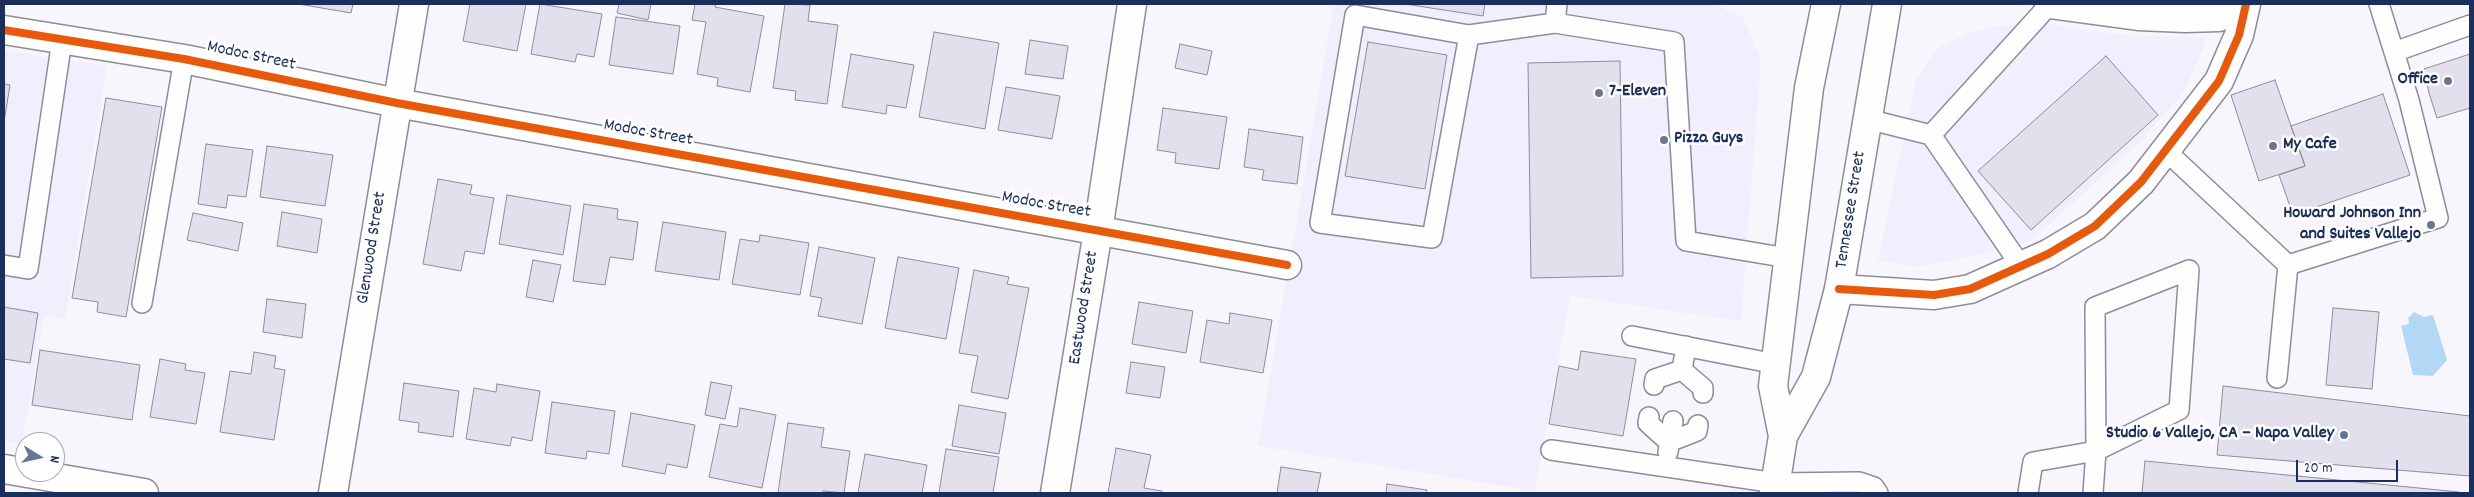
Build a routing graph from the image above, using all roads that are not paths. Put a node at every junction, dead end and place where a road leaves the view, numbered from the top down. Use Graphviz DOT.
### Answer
graph roads {
  1 [pos="414,4"];
  2 [pos="1132,4"];
  3 [pos="1557,4"];
  4 [pos="1826,4"];
  5 [pos="1887,4"];
  6 [pos="2050,4"];
  7 [pos="2237,4"];
  8 [pos="2246,4"];
  9 [pos="2378,4"];
  10 [pos="1555,23"];
  11 [pos="2470,25"];
  12 [pos="4,30"];
  13 [pos="1469,35"];
  14 [pos="62,40"];
  15 [pos="2394,52"];
  16 [pos="184,59"];
  17 [pos="397,103"];
  18 [pos="1867,119"];
  19 [pos="1931,135"];
  20 [pos="2165,150"];
  21 [pos="1098,231"];
  22 [pos="1788,258"];
  23 [pos="4,265"];
  24 [pos="1287,265"];
  25 [pos="2288,265"];
  26 [pos="2022,266"];
  27 [pos="1839,289"];
  28 [pos="142,303"];
  29 [pos="1632,336"];
  30 [pos="1686,346"];
  31 [pos="1776,364"];
  32 [pos="1682,370"];
  33 [pos="2277,378"];
  34 [pos="1654,385"];
  35 [pos="1678,389"];
  36 [pos="1703,393"];
  37 [pos="1649,417"];
  38 [pos="1673,421"];
  39 [pos="1698,426"];
  40 [pos="1783,436"];
  41 [pos="1669,442"];
  42 [pos="1551,450"];
  43 [pos="2096,451"];
  44 [pos="1665,468"];
  45 [pos="4,469"];
  46 [pos="1775,488"];
  47 [pos="144,493"];
  48 [pos="333,493"];
  49 [pos="1054,493"];
  50 [pos="1878,493"];
  51 [pos="2028,493"];
  52 [pos="2093,493"];
  1 -- 17 [label="street, Glenwood Street"];
  2 -- 21 [label="street, Eastwood Street"];
  3 -- 10 [label="lane"];
  4 -- 22 [label="street, Tennessee Street"];
  5 -- 18 [label="street, Tennessee Street"];
  6 -- 7 [label="street"];
  6 -- 19 [label="lane"];
  8 -- 20 [label="street"];
  9 -- 15 [label="lane"];
  10 -- 13 [label="lane"];
  10 -- 22 [label="lane"];
  11 -- 15 [label="lane"];
  12 -- 14 [label="street, Modoc Street"];
  13 -- 13 [label="lane"];
  14 -- 16 [label="street, Modoc Street"];
  14 -- 23 [label="lane"];
  15 -- 25 [label="lane"];
  16 -- 17 [label="street, Modoc Street"];
  16 -- 28 [label="lane"];
  17 -- 21 [label="street, Modoc Street"];
  17 -- 48 [label="street, Glenwood Street"];
  18 -- 19 [label="lane"];
  18 -- 27 [label="street, Tennessee Street"];
  19 -- 26 [label="lane"];
  20 -- 25 [label="lane"];
  20 -- 26 [label="street"];
  21 -- 24 [label="street, Modoc Street"];
  21 -- 49 [label="street, Eastwood Street"];
  22 -- 31 [label="street, Tennessee Street"];
  25 -- 33 [label="lane"];
  26 -- 27 [label="street"];
  27 -- 40 [label="street, Tennessee Street"];
  29 -- 30 [label="lane"];
  30 -- 31 [label="lane"];
  30 -- 32 [label="lane"];
  31 -- 40 [label="street, Tennessee Street"];
  32 -- 34 [label="lane"];
  32 -- 35 [label="lane"];
  32 -- 36 [label="lane"];
  37 -- 41 [label="lane"];
  38 -- 41 [label="lane"];
  39 -- 41 [label="lane"];
  40 -- 46 [label="street, Tennessee Street"];
  41 -- 44 [label="lane"];
  42 -- 44 [label="lane"];
  43 -- 43 [label="lane"];
  43 -- 51 [label="lane"];
  43 -- 52 [label="lane"];
  44 -- 46 [label="lane"];
  45 -- 47 [label="street"];
  46 -- 50 [label="lane"];
}
